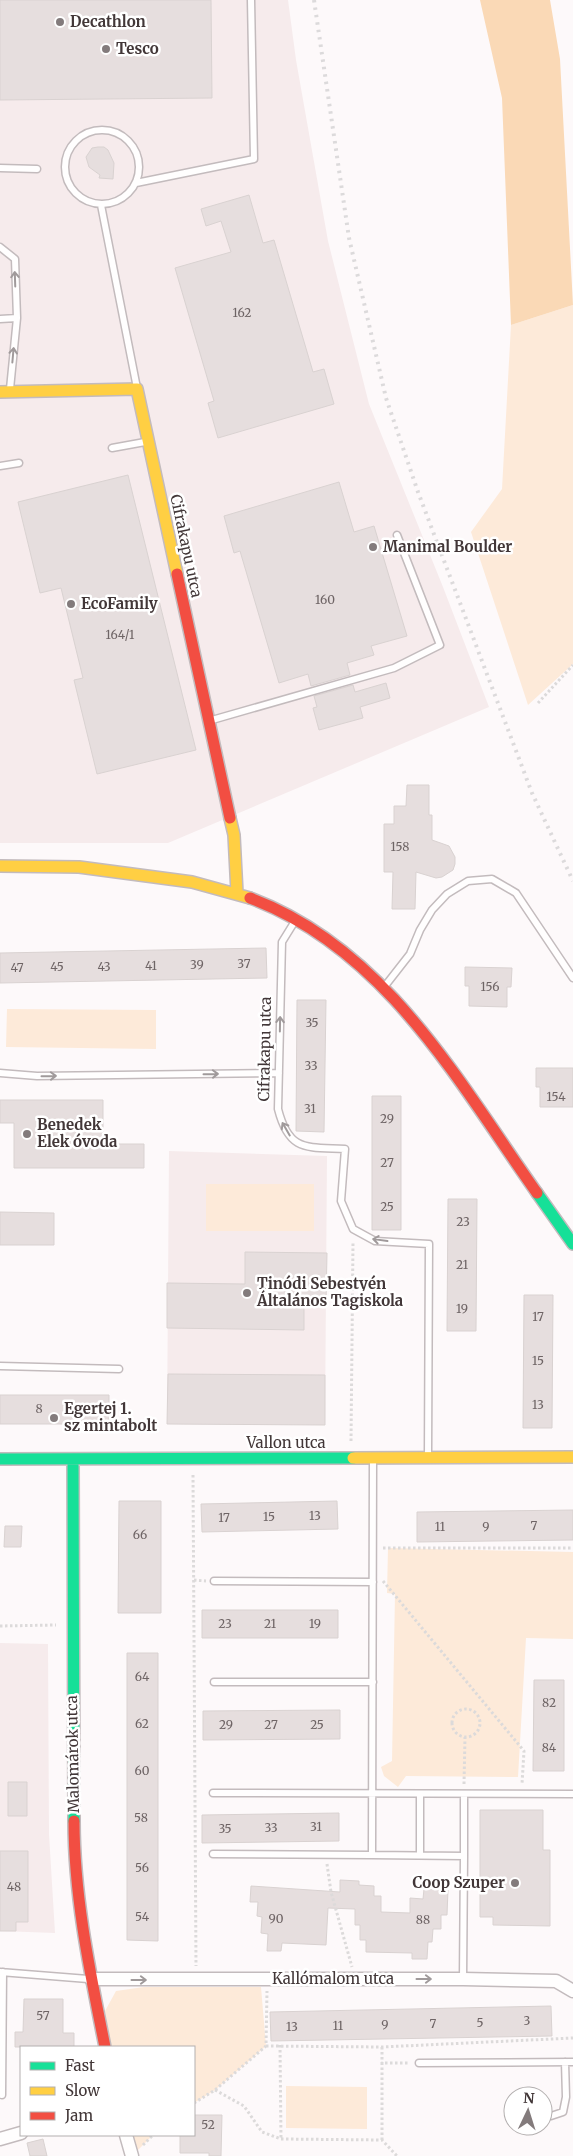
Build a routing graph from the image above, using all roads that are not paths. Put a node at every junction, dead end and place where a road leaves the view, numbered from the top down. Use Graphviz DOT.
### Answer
graph roads {
  1 [pos="251,0"];
  2 [pos="0,168"];
  3 [pos="37,169"];
  4 [pos="136,183"];
  5 [pos="101,205"];
  6 [pos="0,247"];
  7 [pos="0,318"];
  8 [pos="17,318"];
  9 [pos="137,389"];
  10 [pos="5,392"];
  11 [pos="149,442"];
  12 [pos="112,448"];
  13 [pos="19,463"];
  14 [pos="0,466"];
  15 [pos="398,536"];
  16 [pos="208,722"];
  17 [pos="0,866"];
  18 [pos="237,893"];
  19 [pos="296,920"];
  20 [pos="573,978"];
  21 [pos="384,987"];
  22 [pos="0,1073"];
  23 [pos="279,1073"];
  24 [pos="573,1244"];
  25 [pos="0,1366"];
  26 [pos="119,1369"];
  27 [pos="573,1457"];
  28 [pos="373,1458"];
  29 [pos="428,1458"];
  30 [pos="0,1459"];
  31 [pos="73,1459"];
  32 [pos="214,1582"];
  33 [pos="373,1582"];
  34 [pos="214,1682"];
  35 [pos="372,1682"];
  36 [pos="213,1794"];
  37 [pos="372,1794"];
  38 [pos="420,1794"];
  39 [pos="464,1794"];
  40 [pos="573,1794"];
  41 [pos="213,1854"];
  42 [pos="372,1854"];
  43 [pos="420,1855"];
  44 [pos="464,1856"];
  45 [pos="1,1972"];
  46 [pos="463,1979"];
  47 [pos="90,1980"];
  48 [pos="573,1991"];
  49 [pos="105,2046"];
  50 [pos="565,2062"];
  51 [pos="573,2062"];
  52 [pos="419,2063"];
  53 [pos="2,2095"];
  54 [pos="553,2115"];
  55 [pos="20,2133"];
  56 [pos="126,2136"];
  57 [pos="0,2139"];
  58 [pos="132,2156"];
  1 -- 4 [label="lane"];
  2 -- 3 [label="lane"];
  4 -- 5 [label="lane"];
  4 -- 5 [label="lane"];
  5 -- 9 [label="lane, Cifrakapu utca"];
  8 -- 6 [label="lane, one-way"];
  7 -- 8 [label="lane"];
  10 -- 8 [label="lane, one-way"];
  9 -- 10 [label="street"];
  9 -- 11 [label="street, Cifrakapu utca"];
  11 -- 12 [label="lane"];
  11 -- 16 [label="street, Cifrakapu utca"];
  13 -- 14 [label="lane"];
  15 -- 16 [label="lane"];
  16 -- 18 [label="street, Cifrakapu utca"];
  17 -- 18 [label="street"];
  18 -- 19 [label="street"];
  19 -- 21 [label="street"];
  23 -- 19 [label="lane, Cifrakapu utca, one-way"];
  20 -- 21 [label="lane"];
  21 -- 24 [label="street"];
  22 -- 23 [label="lane, one-way"];
  29 -- 23 [label="lane, Cifrakapu utca, one-way"];
  25 -- 26 [label="lane"];
  27 -- 29 [label="street, Vallon utca"];
  28 -- 29 [label="street, Vallon utca"];
  28 -- 31 [label="street, Vallon utca"];
  28 -- 33 [label="lane"];
  30 -- 31 [label="street, Vallon utca"];
  31 -- 47 [label="street, Malomárok utca"];
  32 -- 33 [label="lane"];
  33 -- 35 [label="lane"];
  34 -- 35 [label="lane"];
  35 -- 37 [label="lane"];
  36 -- 37 [label="lane"];
  37 -- 38 [label="lane"];
  37 -- 42 [label="lane"];
  38 -- 39 [label="lane"];
  38 -- 43 [label="lane"];
  39 -- 40 [label="lane"];
  39 -- 44 [label="lane"];
  41 -- 42 [label="lane"];
  42 -- 43 [label="lane"];
  43 -- 44 [label="lane"];
  44 -- 46 [label="lane"];
  45 -- 47 [label="lane"];
  45 -- 53 [label="lane"];
  47 -- 46 [label="street, Kallómalom utca, one-way"];
  46 -- 48 [label="street, Kallómalom utca"];
  47 -- 49 [label="street, Malomárok utca"];
  50 -- 51 [label="lane"];
  50 -- 52 [label="lane"];
  50 -- 54 [label="lane"];
  55 -- 57 [label="street"];
  56 -- 58 [label="street"];
}
